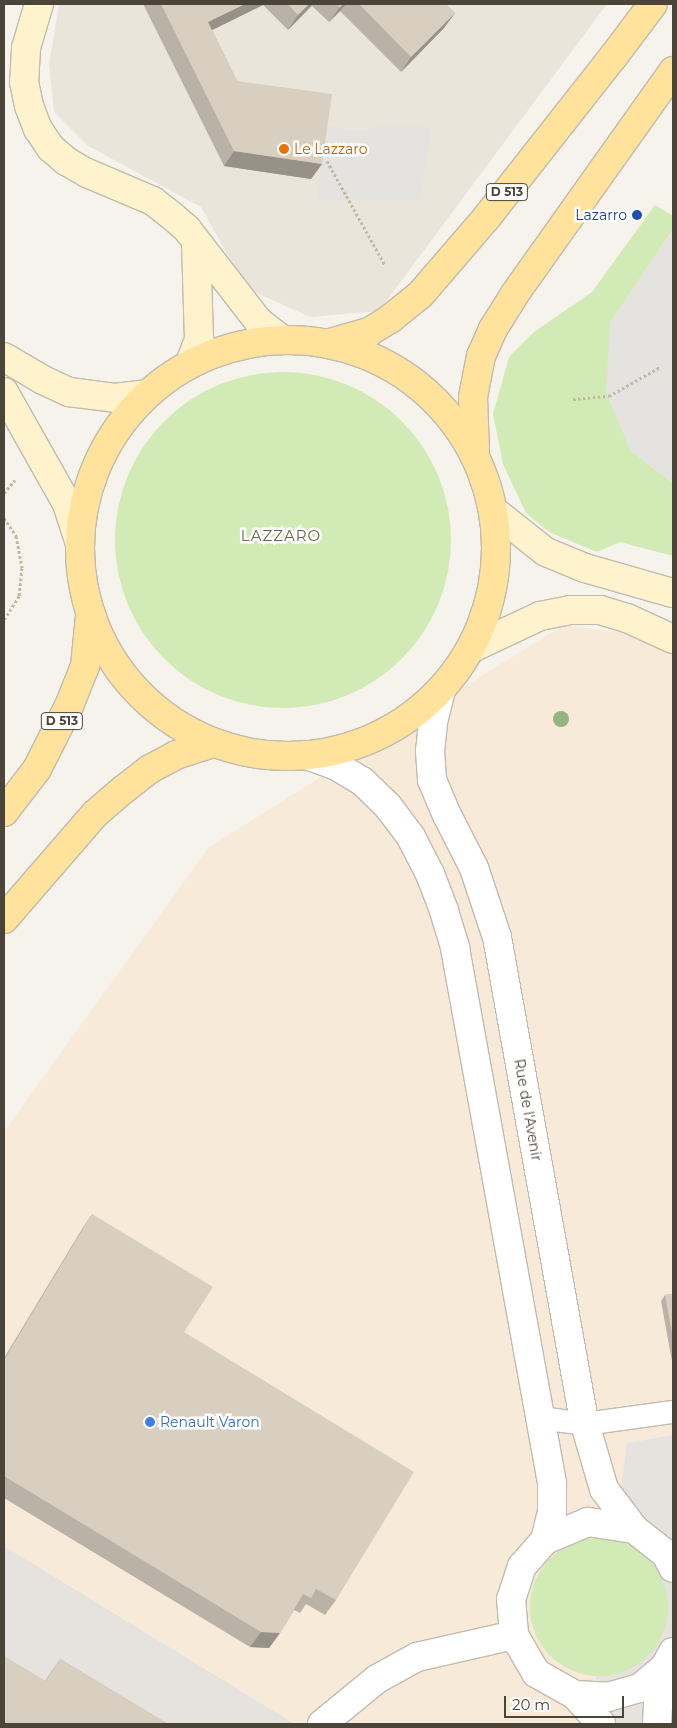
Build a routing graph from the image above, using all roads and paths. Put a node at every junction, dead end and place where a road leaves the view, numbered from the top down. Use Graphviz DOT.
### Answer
graph roads {
  1 [pos="39,4"];
  2 [pos="653,4"];
  3 [pos="673,71"];
  4 [pos="327,161"];
  5 [pos="196,242"];
  6 [pos="385,265"];
  7 [pos="280,339"];
  8 [pos="330,343"];
  9 [pos="4,357"];
  10 [pos="190,363"];
  11 [pos="660,367"];
  12 [pos="4,392"];
  13 [pos="146,394"];
  14 [pos="573,399"];
  15 [pos="476,455"];
  16 [pos="20,474"];
  17 [pos="4,493"];
  18 [pos="494,511"];
  19 [pos="4,518"];
  20 [pos="79,542"];
  21 [pos="673,593"];
  22 [pos="90,616"];
  23 [pos="4,620"];
  24 [pos="673,639"];
  25 [pos="472,648"];
  26 [pos="442,690"];
  27 [pos="214,743"];
  28 [pos="307,755"];
  29 [pos="4,812"];
  30 [pos="4,919"];
  31 [pos="673,1412"];
  32 [pos="540,1418"];
  33 [pos="584,1424"];
  34 [pos="634,1529"];
  35 [pos="545,1540"];
  36 [pos="673,1568"];
  37 [pos="514,1634"];
  38 [pos="669,1660"];
  39 [pos="575,1695"];
  40 [pos="322,1724"];
  41 [pos="601,1724"];
  42 [pos="657,1724"];
  1 -- 5 [label="main road"];
  2 -- 8 [label="main road, D 513"];
  3 -- 15 [label="main road"];
  4 -- 6 [label="path"];
  5 -- 7 [label="main road"];
  5 -- 10 [label="main road"];
  7 -- 8 [label="main road"];
  7 -- 10 [label="main road"];
  8 -- 15 [label="main road"];
  9 -- 13 [label="main road"];
  10 -- 13 [label="main road"];
  11 -- 14 [label="path"];
  12 -- 20 [label="main road"];
  13 -- 20 [label="main road"];
  15 -- 18 [label="main road"];
  16 -- 17 [label="path"];
  18 -- 21 [label="main road"];
  18 -- 25 [label="main road"];
  19 -- 23 [label="path"];
  20 -- 22 [label="main road"];
  22 -- 27 [label="main road"];
  22 -- 29 [label="main road, D 513"];
  24 -- 25 [label="main road"];
  25 -- 26 [label="main road"];
  26 -- 28 [label="main road"];
  26 -- 33 [label="street, Rue de l'Avenir"];
  27 -- 28 [label="main road"];
  27 -- 30 [label="main road"];
  28 -- 32 [label="street"];
  31 -- 33 [label="lane"];
  32 -- 33 [label="lane"];
  32 -- 35 [label="street"];
  33 -- 34 [label="street, Rue de l'Avenir"];
  34 -- 35 [label="street"];
  34 -- 36 [label="street"];
  35 -- 37 [label="street"];
  37 -- 39 [label="street"];
  37 -- 40 [label="street"];
  38 -- 39 [label="street"];
  38 -- 42 [label="street"];
  39 -- 41 [label="street"];
}
